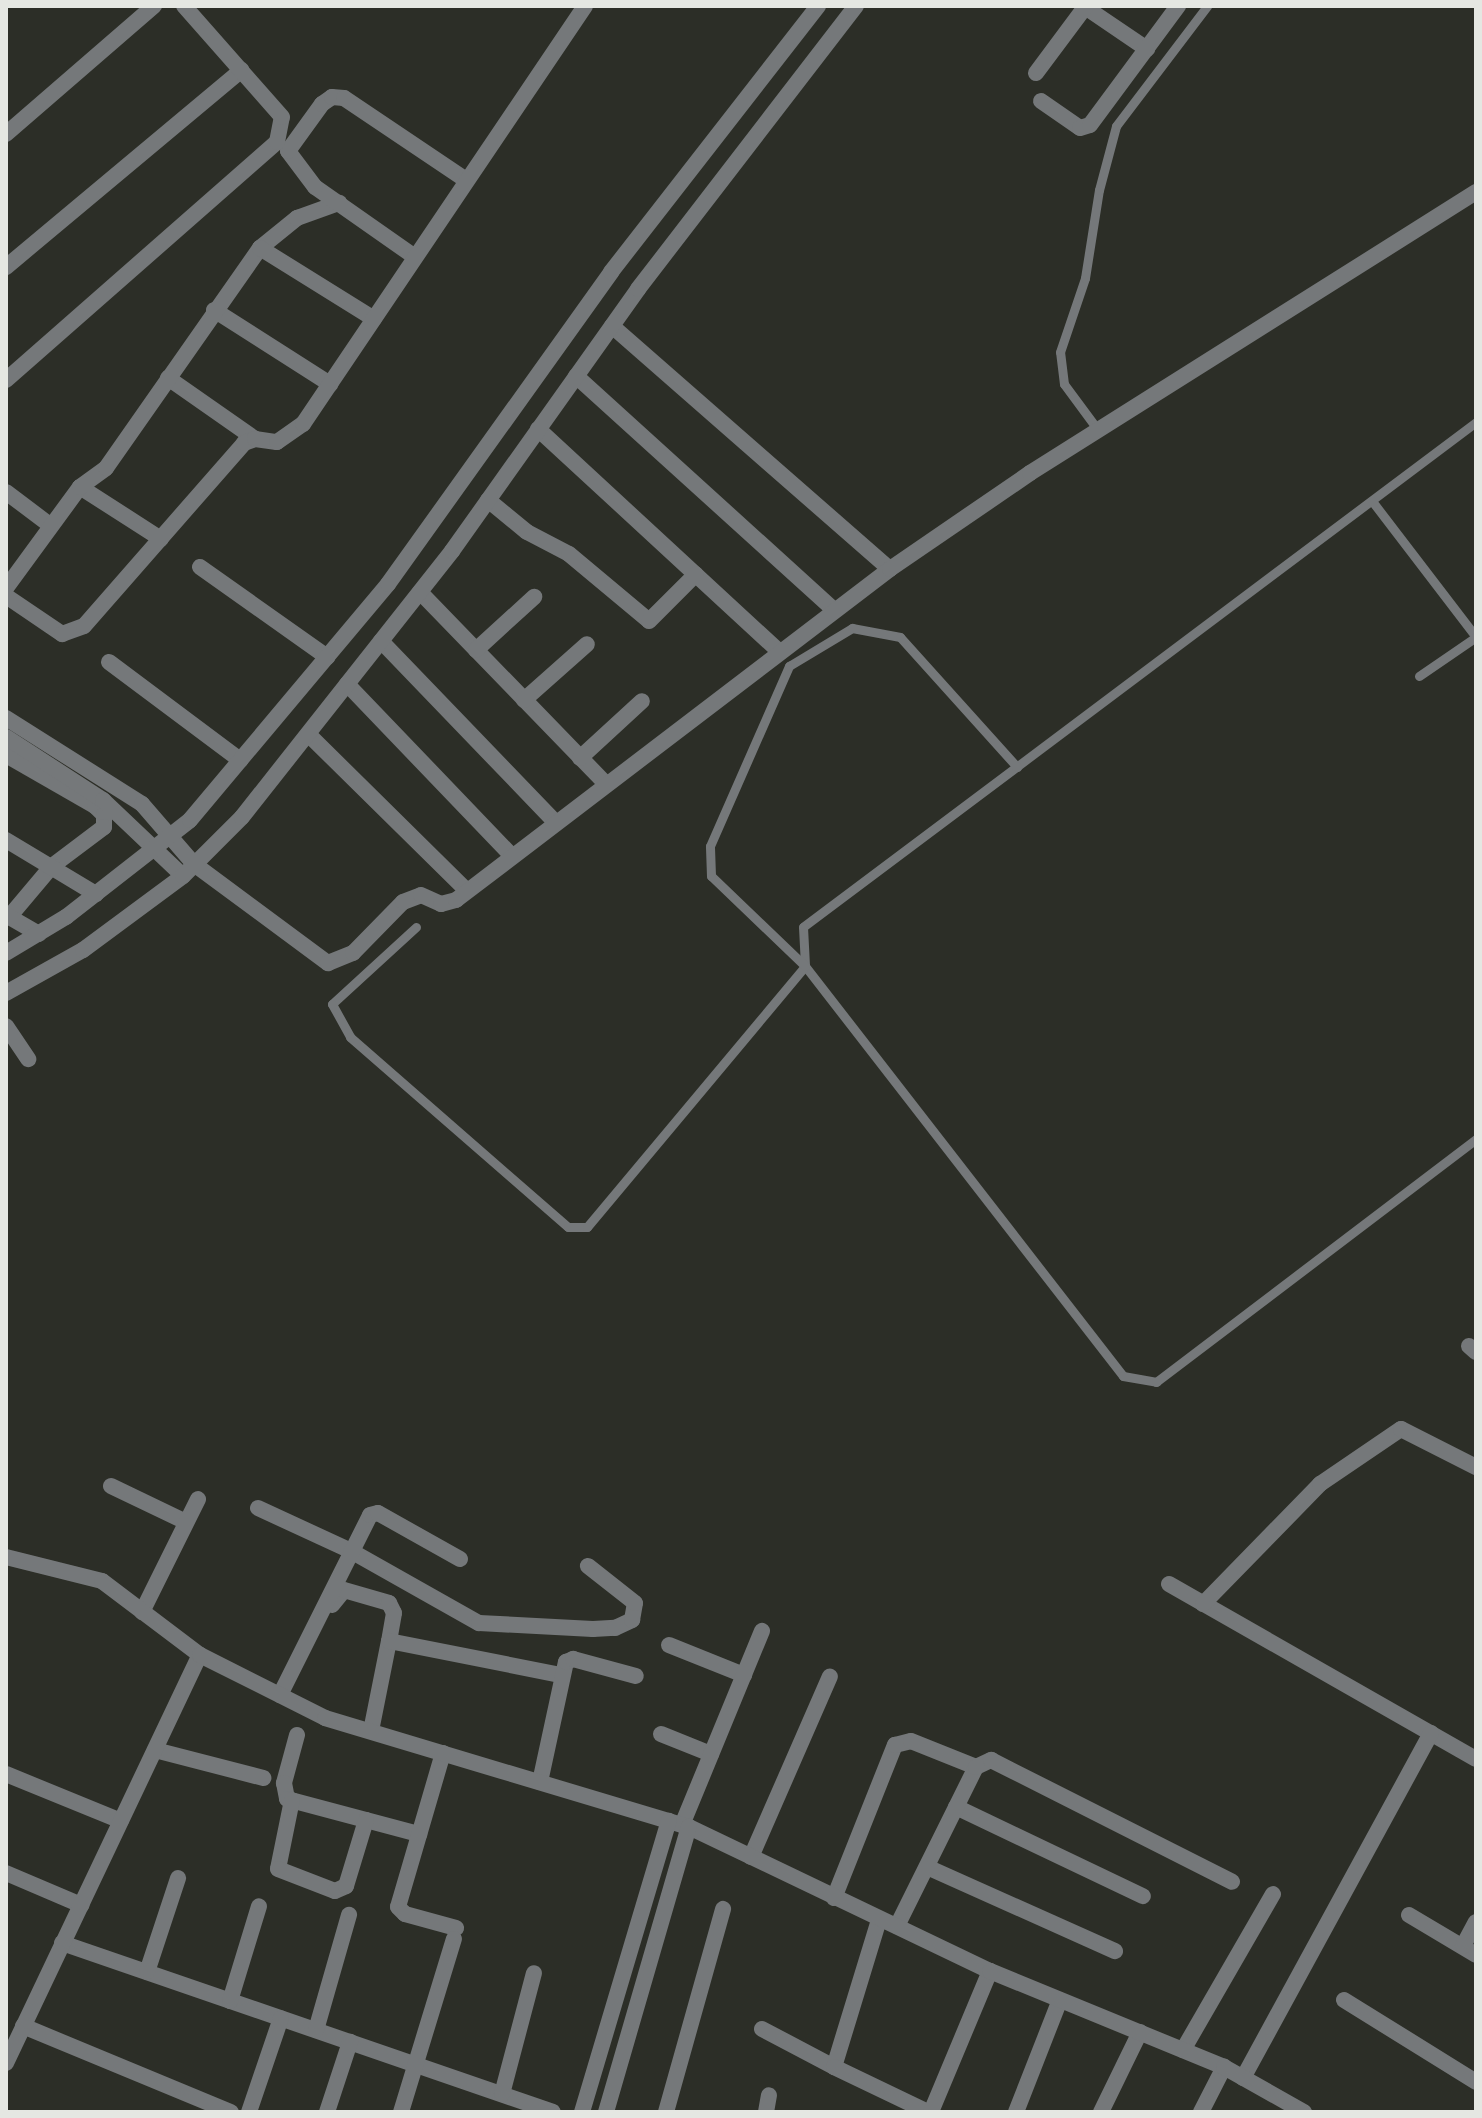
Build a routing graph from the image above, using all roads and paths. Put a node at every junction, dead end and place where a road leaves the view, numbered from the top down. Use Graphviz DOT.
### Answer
graph roads {
  1 [pos="154,6"];
  2 [pos="184,6"];
  3 [pos="585,6"];
  4 [pos="818,6"];
  5 [pos="856,6"];
  6 [pos="1085,6"];
  7 [pos="1178,6"];
  8 [pos="1207,6"];
  9 [pos="1147,49"];
  10 [pos="242,70"];
  11 [pos="1036,73"];
  12 [pos="1041,101"];
  13 [pos="6,134"];
  14 [pos="282,146"];
  15 [pos="466,180"];
  16 [pos="1476,192"];
  17 [pos="339,203"];
  18 [pos="260,248"];
  19 [pos="415,257"];
  20 [pos="6,267"];
  21 [pos="214,310"];
  22 [pos="374,319"];
  23 [pos="612,326"];
  24 [pos="576,376"];
  25 [pos="168,378"];
  26 [pos="6,380"];
  27 [pos="330,384"];
  28 [pos="1476,422"];
  29 [pos="538,429"];
  30 [pos="1098,430"];
  31 [pos="255,439"];
  32 [pos="80,487"];
  33 [pos="6,492"];
  34 [pos="488,500"];
  35 [pos="1372,501"];
  36 [pos="50,525"];
  37 [pos="161,539"];
  38 [pos="200,567"];
  39 [pos="890,569"];
  40 [pos="696,574"];
  41 [pos="6,588"];
  42 [pos="420,592"];
  43 [pos="6,596"];
  44 [pos="534,597"];
  45 [pos="833,609"];
  46 [pos="1476,637"];
  47 [pos="381,641"];
  48 [pos="587,644"];
  49 [pos="476,650"];
  50 [pos="779,651"];
  51 [pos="327,657"];
  52 [pos="109,662"];
  53 [pos="1419,676"];
  54 [pos="347,684"];
  55 [pos="524,700"];
  56 [pos="642,701"];
  57 [pos="6,718"];
  58 [pos="308,734"];
  59 [pos="6,737"];
  60 [pos="6,755"];
  61 [pos="580,758"];
  62 [pos="240,760"];
  63 [pos="1017,767"];
  64 [pos="606,784"];
  65 [pos="556,823"];
  66 [pos="170,836"];
  67 [pos="6,840"];
  68 [pos="156,847"];
  69 [pos="512,856"];
  70 [pos="52,866"];
  71 [pos="189,870"];
  72 [pos="467,891"];
  73 [pos="96,894"];
  74 [pos="8,916"];
  75 [pos="416,927"];
  76 [pos="39,934"];
  77 [pos="6,953"];
  78 [pos="805,966"];
  79 [pos="6,993"];
  80 [pos="6,1026"];
  81 [pos="28,1059"];
  82 [pos="1476,1139"];
  83 [pos="1476,1467"];
  84 [pos="111,1486"];
  85 [pos="198,1499"];
  86 [pos="258,1508"];
  87 [pos="186,1522"];
  88 [pos="351,1551"];
  89 [pos="6,1557"];
  90 [pos="460,1559"];
  91 [pos="588,1566"];
  92 [pos="1169,1584"];
  93 [pos="1203,1604"];
  94 [pos="142,1612"];
  95 [pos="323,1625"];
  96 [pos="762,1631"];
  97 [pos="389,1641"];
  98 [pos="669,1645"];
  99 [pos="200,1655"];
  100 [pos="560,1675"];
  101 [pos="744,1675"];
  102 [pos="636,1676"];
  103 [pos="830,1676"];
  104 [pos="280,1695"];
  105 [pos="371,1731"];
  106 [pos="1431,1733"];
  107 [pos="661,1734"];
  108 [pos="297,1735"];
  109 [pos="155,1750"];
  110 [pos="443,1753"];
  111 [pos="711,1754"];
  112 [pos="1476,1759"];
  113 [pos="976,1767"];
  114 [pos="6,1774"];
  115 [pos="263,1778"];
  116 [pos="540,1782"];
  117 [pos="292,1800"];
  118 [pos="956,1807"];
  119 [pos="366,1820"];
  120 [pos="121,1821"];
  121 [pos="680,1824"];
  122 [pos="419,1834"];
  123 [pos="751,1857"];
  124 [pos="927,1867"];
  125 [pos="6,1873"];
  126 [pos="178,1878"];
  127 [pos="1232,1882"];
  128 [pos="1273,1894"];
  129 [pos="1143,1896"];
  130 [pos="834,1898"];
  131 [pos="81,1905"];
  132 [pos="259,1906"];
  133 [pos="723,1909"];
  134 [pos="349,1915"];
  135 [pos="1409,1915"];
  136 [pos="879,1920"];
  137 [pos="1476,1922"];
  138 [pos="897,1926"];
  139 [pos="62,1943"];
  140 [pos="1470,1950"];
  141 [pos="1115,1951"];
  142 [pos="990,1971"];
  143 [pos="147,1972"];
  144 [pos="534,1973"];
  145 [pos="1060,2000"];
  146 [pos="1344,2000"];
  147 [pos="230,2001"];
  148 [pos="281,2018"];
  149 [pos="23,2026"];
  150 [pos="762,2029"];
  151 [pos="316,2030"];
  152 [pos="1140,2032"];
  153 [pos="350,2042"];
  154 [pos="1183,2050"];
  155 [pos="6,2063"];
  156 [pos="415,2064"];
  157 [pos="834,2067"];
  158 [pos="1224,2067"];
  159 [pos="1243,2078"];
  160 [pos="1476,2082"];
  161 [pos="502,2094"];
  162 [pos="231,2112"];
  163 [pos="249,2112"];
  164 [pos="327,2112"];
  165 [pos="401,2112"];
  166 [pos="553,2112"];
  167 [pos="582,2112"];
  168 [pos="606,2112"];
  169 [pos="666,2112"];
  170 [pos="930,2112"];
  171 [pos="1016,2112"];
  172 [pos="1101,2112"];
  173 [pos="1201,2112"];
  174 [pos="1304,2112"];
  1 -- 13 [label="street"];
  2 -- 10 [label="street"];
  3 -- 15 [label="street"];
  4 -- 51 [label="street"];
  5 -- 23 [label="street"];
  6 -- 9 [label="street"];
  6 -- 11 [label="street"];
  7 -- 9 [label="street"];
  8 -- 30 [label="lane"];
  9 -- 12 [label="street"];
  10 -- 14 [label="street"];
  10 -- 20 [label="street"];
  14 -- 15 [label="street"];
  14 -- 17 [label="street"];
  14 -- 26 [label="street"];
  15 -- 19 [label="street"];
  16 -- 30 [label="street"];
  17 -- 18 [label="street"];
  17 -- 19 [label="street"];
  18 -- 21 [label="street"];
  18 -- 22 [label="street"];
  19 -- 22 [label="street"];
  21 -- 25 [label="street"];
  21 -- 27 [label="street"];
  22 -- 27 [label="street"];
  23 -- 24 [label="street"];
  23 -- 39 [label="street"];
  24 -- 29 [label="street"];
  24 -- 45 [label="street"];
  25 -- 31 [label="street"];
  25 -- 32 [label="street"];
  27 -- 31 [label="street"];
  28 -- 35 [label="lane"];
  29 -- 34 [label="street"];
  29 -- 40 [label="street"];
  30 -- 39 [label="street"];
  31 -- 37 [label="street"];
  32 -- 36 [label="street"];
  32 -- 37 [label="street"];
  33 -- 36 [label="street"];
  34 -- 40 [label="street"];
  34 -- 42 [label="street"];
  35 -- 46 [label="lane"];
  35 -- 63 [label="lane"];
  36 -- 41 [label="street"];
  37 -- 43 [label="street"];
  38 -- 51 [label="street"];
  39 -- 45 [label="street"];
  40 -- 50 [label="street"];
  42 -- 47 [label="street"];
  42 -- 49 [label="street"];
  44 -- 49 [label="street"];
  45 -- 50 [label="street"];
  46 -- 53 [label="lane"];
  47 -- 54 [label="street"];
  47 -- 65 [label="street"];
  48 -- 55 [label="street"];
  49 -- 55 [label="street"];
  50 -- 64 [label="street"];
  51 -- 62 [label="street"];
  52 -- 62 [label="street"];
  54 -- 58 [label="street"];
  54 -- 69 [label="street"];
  55 -- 61 [label="street"];
  56 -- 61 [label="street"];
  57 -- 66 [label="street"];
  58 -- 71 [label="street"];
  58 -- 72 [label="street"];
  59 -- 68 [label="street"];
  60 -- 70 [label="street"];
  61 -- 64 [label="street"];
  62 -- 66 [label="street"];
  63 -- 78 [label="lane"];
  63 -- 78 [label="lane"];
  64 -- 65 [label="street"];
  65 -- 69 [label="street"];
  66 -- 68 [label="street"];
  66 -- 71 [label="street"];
  67 -- 70 [label="street"];
  68 -- 71 [label="street"];
  68 -- 73 [label="street"];
  69 -- 72 [label="street"];
  70 -- 73 [label="street"];
  70 -- 74 [label="street"];
  71 -- 72 [label="street"];
  71 -- 79 [label="street"];
  73 -- 76 [label="street"];
  74 -- 76 [label="street"];
  75 -- 78 [label="lane"];
  76 -- 77 [label="street"];
  78 -- 82 [label="lane"];
  80 -- 81 [label="street"];
  83 -- 93 [label="street"];
  84 -- 87 [label="street"];
  85 -- 87 [label="street"];
  86 -- 88 [label="street"];
  87 -- 94 [label="street"];
  88 -- 90 [label="street"];
  88 -- 91 [label="street"];
  88 -- 104 [label="street"];
  89 -- 94 [label="street"];
  92 -- 93 [label="street"];
  93 -- 106 [label="street"];
  94 -- 99 [label="street"];
  95 -- 97 [label="street"];
  96 -- 101 [label="street"];
  97 -- 100 [label="street"];
  97 -- 105 [label="street"];
  98 -- 101 [label="street"];
  99 -- 104 [label="street"];
  99 -- 109 [label="street"];
  100 -- 102 [label="street"];
  100 -- 116 [label="street"];
  101 -- 111 [label="street"];
  103 -- 123 [label="street"];
  104 -- 105 [label="street"];
  105 -- 110 [label="street"];
  106 -- 112 [label="street"];
  106 -- 159 [label="street"];
  107 -- 111 [label="street"];
  108 -- 117 [label="street"];
  109 -- 115 [label="street"];
  109 -- 120 [label="street"];
  110 -- 116 [label="street"];
  110 -- 122 [label="street"];
  111 -- 121 [label="street"];
  113 -- 118 [label="street"];
  113 -- 127 [label="street"];
  113 -- 130 [label="street"];
  114 -- 120 [label="street"];
  116 -- 121 [label="street"];
  117 -- 119 [label="street"];
  117 -- 119 [label="street"];
  118 -- 124 [label="street"];
  118 -- 129 [label="street"];
  119 -- 122 [label="street"];
  120 -- 131 [label="street"];
  121 -- 123 [label="street"];
  121 -- 167 [label="street"];
  121 -- 168 [label="street"];
  122 -- 156 [label="street"];
  123 -- 130 [label="street"];
  124 -- 138 [label="street"];
  124 -- 141 [label="street"];
  125 -- 131 [label="street"];
  126 -- 143 [label="street"];
  128 -- 154 [label="street"];
  130 -- 136 [label="street"];
  131 -- 139 [label="street"];
  132 -- 147 [label="street"];
  133 -- 169 [label="street"];
  134 -- 151 [label="street"];
  135 -- 140 [label="street"];
  136 -- 138 [label="street"];
  136 -- 157 [label="street"];
  137 -- 140 [label="street"];
  138 -- 142 [label="street"];
  139 -- 143 [label="street"];
  139 -- 149 [label="street"];
  142 -- 145 [label="street"];
  142 -- 170 [label="street"];
  143 -- 147 [label="street"];
  144 -- 161 [label="street"];
  145 -- 152 [label="street"];
  145 -- 171 [label="street"];
  146 -- 160 [label="street"];
  147 -- 148 [label="street"];
  148 -- 151 [label="street"];
  148 -- 163 [label="street"];
  149 -- 155 [label="street"];
  149 -- 162 [label="street"];
  150 -- 157 [label="street"];
  151 -- 153 [label="street"];
  152 -- 154 [label="street"];
  152 -- 172 [label="street"];
  153 -- 156 [label="street"];
  153 -- 164 [label="street"];
  154 -- 158 [label="street"];
  156 -- 161 [label="street"];
  156 -- 165 [label="street"];
  157 -- 170 [label="street"];
  158 -- 159 [label="street"];
  158 -- 173 [label="street"];
  159 -- 174 [label="street"];
  161 -- 166 [label="street"];
}
